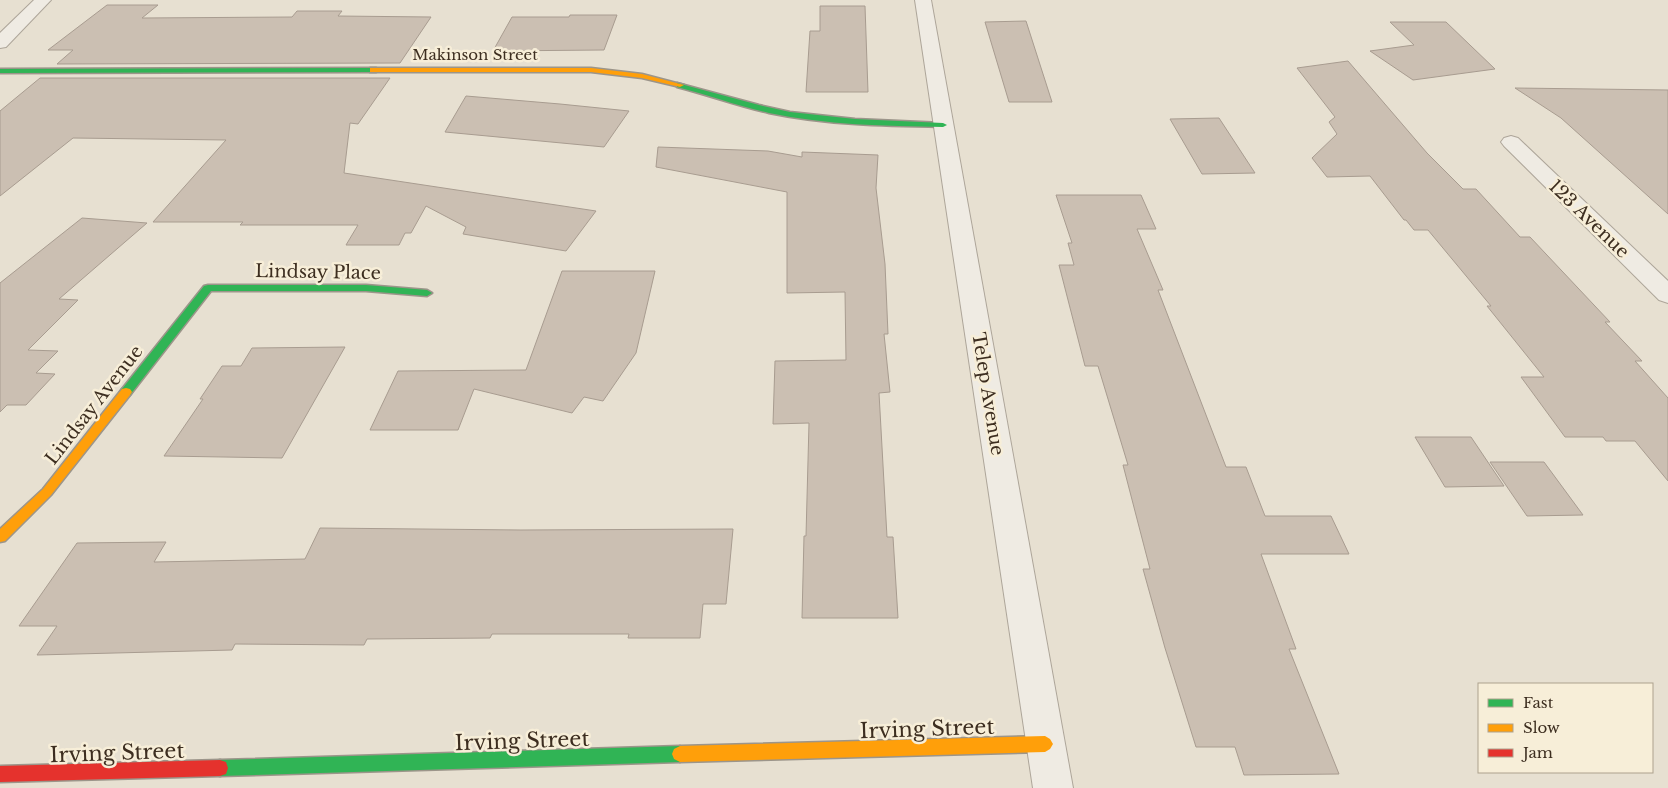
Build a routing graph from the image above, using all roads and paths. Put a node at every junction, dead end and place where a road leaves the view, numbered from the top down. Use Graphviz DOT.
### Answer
graph roads {
  1 [pos="43,0"];
  2 [pos="922,0"];
  3 [pos="0,43"];
  4 [pos="0,70"];
  5 [pos="943,126"];
  6 [pos="1511,142"];
  7 [pos="208,288"];
  8 [pos="426,293"];
  9 [pos="1668,295"];
  10 [pos="0,537"];
  11 [pos="1046,744"];
  12 [pos="0,774"];
  13 [pos="1053,788"];
  1 -- 3 [label="street"];
  2 -- 5 [label="street, Telep Avenue"];
  4 -- 5 [label="street, Makinson Street"];
  5 -- 11 [label="street, Telep Avenue"];
  6 -- 9 [label="street, 123 Avenue"];
  7 -- 8 [label="street, Lindsay Place"];
  7 -- 10 [label="street, Lindsay Avenue"];
  11 -- 12 [label="street, Irving Street"];
  11 -- 13 [label="street, Telep Avenue"];
}
